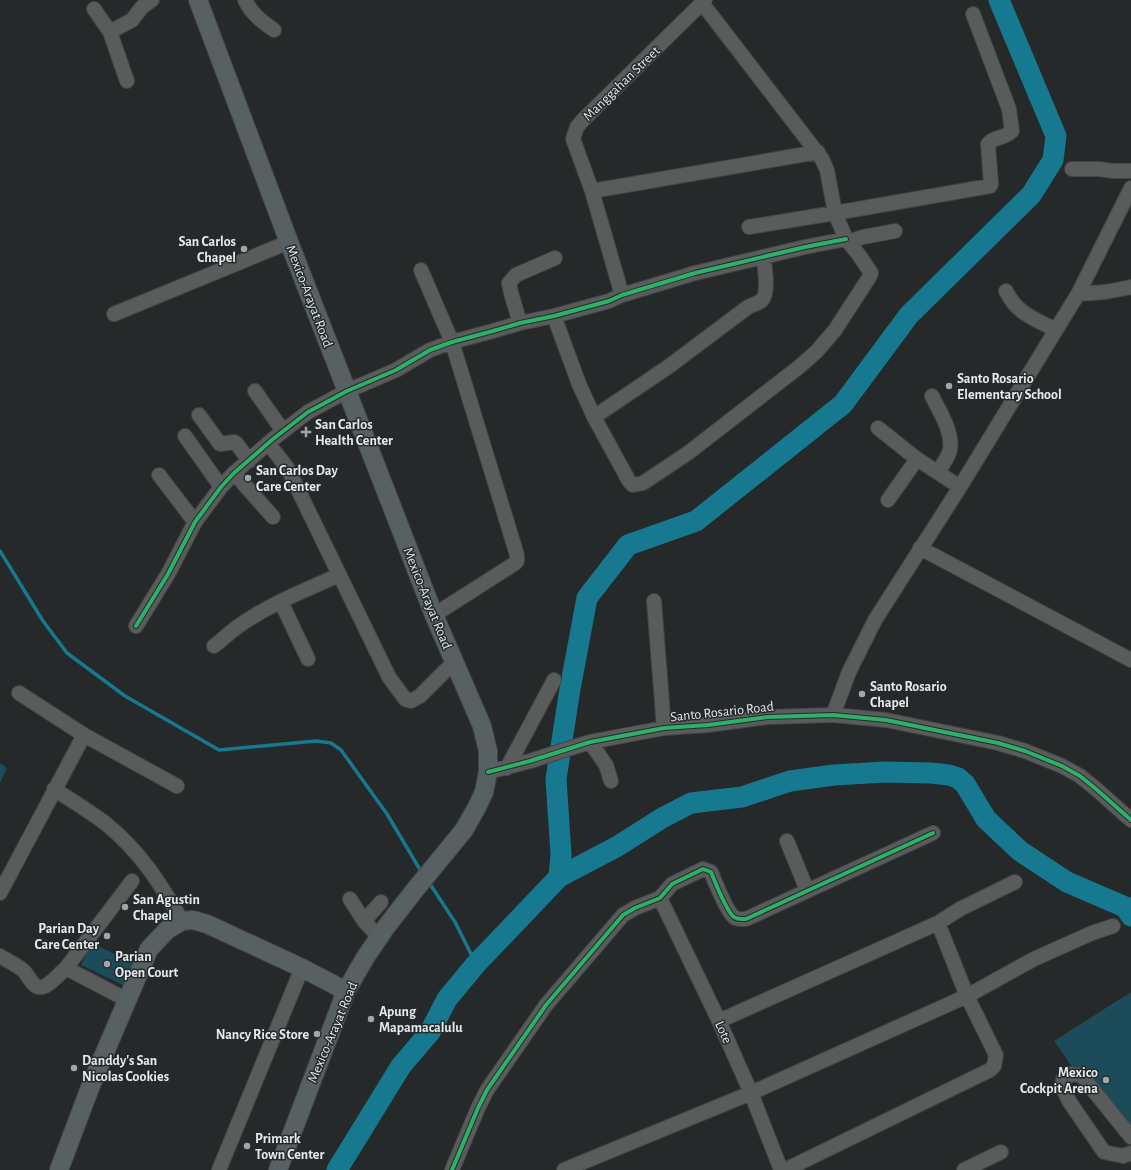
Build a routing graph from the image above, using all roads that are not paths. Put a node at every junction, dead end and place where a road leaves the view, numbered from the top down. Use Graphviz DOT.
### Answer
graph roads {
  1 [pos="152,0"];
  2 [pos="198,0"];
  3 [pos="245,0"];
  4 [pos="704,2"];
  5 [pos="94,9"];
  6 [pos="973,14"];
  7 [pos="274,30"];
  8 [pos="110,32"];
  9 [pos="128,81"];
  10 [pos="818,152"];
  11 [pos="1072,169"];
  12 [pos="1131,171"];
  13 [pos="1131,188"];
  14 [pos="592,191"];
  15 [pos="836,213"];
  16 [pos="749,227"];
  17 [pos="895,231"];
  18 [pos="847,240"];
  19 [pos="289,242"];
  20 [pos="763,257"];
  21 [pos="555,258"];
  22 [pos="421,270"];
  23 [pos="1131,287"];
  24 [pos="1006,291"];
  25 [pos="1078,294"];
  26 [pos="622,295"];
  27 [pos="114,314"];
  28 [pos="554,316"];
  29 [pos="520,323"];
  30 [pos="1056,330"];
  31 [pos="452,342"];
  32 [pos="255,391"];
  33 [pos="347,391"];
  34 [pos="932,396"];
  35 [pos="199,415"];
  36 [pos="594,417"];
  37 [pos="878,428"];
  38 [pos="283,431"];
  39 [pos="185,436"];
  40 [pos="268,443"];
  41 [pos="917,459"];
  42 [pos="249,461"];
  43 [pos="938,472"];
  44 [pos="234,473"];
  45 [pos="159,475"];
  46 [pos="221,486"];
  47 [pos="960,487"];
  48 [pos="888,500"];
  49 [pos="273,516"];
  50 [pos="195,522"];
  51 [pos="920,548"];
  52 [pos="339,575"];
  53 [pos="654,601"];
  54 [pos="281,602"];
  55 [pos="434,615"];
  56 [pos="136,626"];
  57 [pos="214,646"];
  58 [pos="308,659"];
  59 [pos="1131,660"];
  60 [pos="454,662"];
  61 [pos="554,680"];
  62 [pos="19,693"];
  63 [pos="833,715"];
  64 [pos="664,728"];
  65 [pos="84,735"];
  66 [pos="590,742"];
  67 [pos="507,768"];
  68 [pos="488,772"];
  69 [pos="611,781"];
  70 [pos="178,786"];
  71 [pos="54,789"];
  72 [pos="1131,820"];
  73 [pos="932,833"];
  74 [pos="787,841"];
  75 [pos="132,881"];
  76 [pos="1015,882"];
  77 [pos="807,890"];
  78 [pos="0,893"];
  79 [pos="660,898"];
  80 [pos="350,899"];
  81 [pos="381,902"];
  82 [pos="182,921"];
  83 [pos="364,921"];
  84 [pos="938,923"];
  85 [pos="1113,926"];
  86 [pos="379,937"];
  87 [pos="0,956"];
  88 [pos="66,968"];
  89 [pos="302,968"];
  90 [pos="346,991"];
  91 [pos="968,996"];
  92 [pos="127,1000"];
  93 [pos="719,1021"];
  94 [pos="750,1093"];
  95 [pos="1131,1137"];
  96 [pos="1001,1152"];
  97 [pos="1131,1153"];
  98 [pos="59,1170"];
  99 [pos="219,1170"];
  100 [pos="278,1170"];
  101 [pos="452,1170"];
  102 [pos="564,1170"];
  103 [pos="781,1170"];
  104 [pos="785,1170"];
  105 [pos="964,1170"];
  1 -- 8 [label="street"];
  2 -- 19 [label="main road, Mexico-Arayat Road"];
  3 -- 7 [label="street"];
  4 -- 10 [label="street"];
  4 -- 14 [label="street, Manggahan Street"];
  5 -- 8 [label="street"];
  6 -- 15 [label="street"];
  8 -- 9 [label="street"];
  10 -- 14 [label="street"];
  10 -- 15 [label="street"];
  11 -- 12 [label="street"];
  13 -- 25 [label="street"];
  14 -- 26 [label="street, Manggahan Street"];
  15 -- 16 [label="street"];
  15 -- 18 [label="street"];
  17 -- 18 [label="street"];
  18 -- 20 [label="street"];
  18 -- 36 [label="street"];
  19 -- 27 [label="street"];
  19 -- 33 [label="main road, Mexico-Arayat Road"];
  20 -- 26 [label="street"];
  20 -- 36 [label="street"];
  21 -- 29 [label="street"];
  22 -- 31 [label="street"];
  23 -- 25 [label="street"];
  24 -- 30 [label="street"];
  25 -- 30 [label="street"];
  26 -- 28 [label="street"];
  28 -- 29 [label="street"];
  28 -- 36 [label="street"];
  29 -- 31 [label="street"];
  30 -- 47 [label="street"];
  31 -- 33 [label="street"];
  31 -- 55 [label="street"];
  32 -- 38 [label="street"];
  33 -- 38 [label="street"];
  33 -- 55 [label="main road, Mexico-Arayat Road"];
  34 -- 43 [label="street"];
  35 -- 42 [label="street"];
  37 -- 41 [label="street"];
  38 -- 40 [label="street"];
  39 -- 46 [label="street"];
  40 -- 42 [label="street"];
  40 -- 52 [label="street"];
  41 -- 43 [label="street"];
  41 -- 48 [label="street"];
  42 -- 44 [label="street"];
  43 -- 47 [label="street"];
  44 -- 46 [label="street"];
  44 -- 49 [label="street"];
  45 -- 50 [label="street"];
  46 -- 50 [label="street"];
  47 -- 51 [label="street"];
  50 -- 56 [label="street"];
  51 -- 59 [label="street"];
  51 -- 63 [label="street"];
  52 -- 54 [label="street"];
  52 -- 60 [label="street"];
  53 -- 64 [label="street"];
  54 -- 57 [label="street"];
  54 -- 58 [label="street"];
  55 -- 60 [label="main road, Mexico-Arayat Road"];
  60 -- 68 [label="main road, Mexico-Arayat Road"];
  61 -- 67 [label="street"];
  62 -- 65 [label="street"];
  63 -- 64 [label="street, Santo Rosario Road"];
  63 -- 72 [label="street, Santo Rosario Road"];
  64 -- 66 [label="street, Santo Rosario Road"];
  65 -- 70 [label="street"];
  65 -- 71 [label="street"];
  66 -- 67 [label="street, Santo Rosario Road"];
  66 -- 69 [label="street"];
  67 -- 68 [label="street, Santo Rosario Road"];
  68 -- 86 [label="main road, Mexico-Arayat Road"];
  71 -- 78 [label="street"];
  71 -- 82 [label="street"];
  73 -- 77 [label="street"];
  74 -- 77 [label="street"];
  75 -- 88 [label="street"];
  76 -- 84 [label="street"];
  77 -- 79 [label="street"];
  79 -- 93 [label="street, Lote"];
  79 -- 101 [label="street"];
  80 -- 83 [label="street"];
  81 -- 83 [label="street"];
  82 -- 89 [label="main road"];
  82 -- 92 [label="main road"];
  83 -- 86 [label="street"];
  84 -- 91 [label="street"];
  84 -- 93 [label="street"];
  85 -- 91 [label="street"];
  86 -- 90 [label="main road, Mexico-Arayat Road"];
  87 -- 88 [label="street"];
  88 -- 92 [label="street"];
  89 -- 90 [label="main road"];
  89 -- 99 [label="street"];
  90 -- 100 [label="main road, Mexico-Arayat Road"];
  91 -- 94 [label="street"];
  91 -- 104 [label="street"];
  92 -- 98 [label="main road"];
  93 -- 94 [label="street, Lote"];
  94 -- 102 [label="street"];
  94 -- 103 [label="street, Lote"];
  95 -- 97 [label="street"];
  96 -- 105 [label="street"];
}
